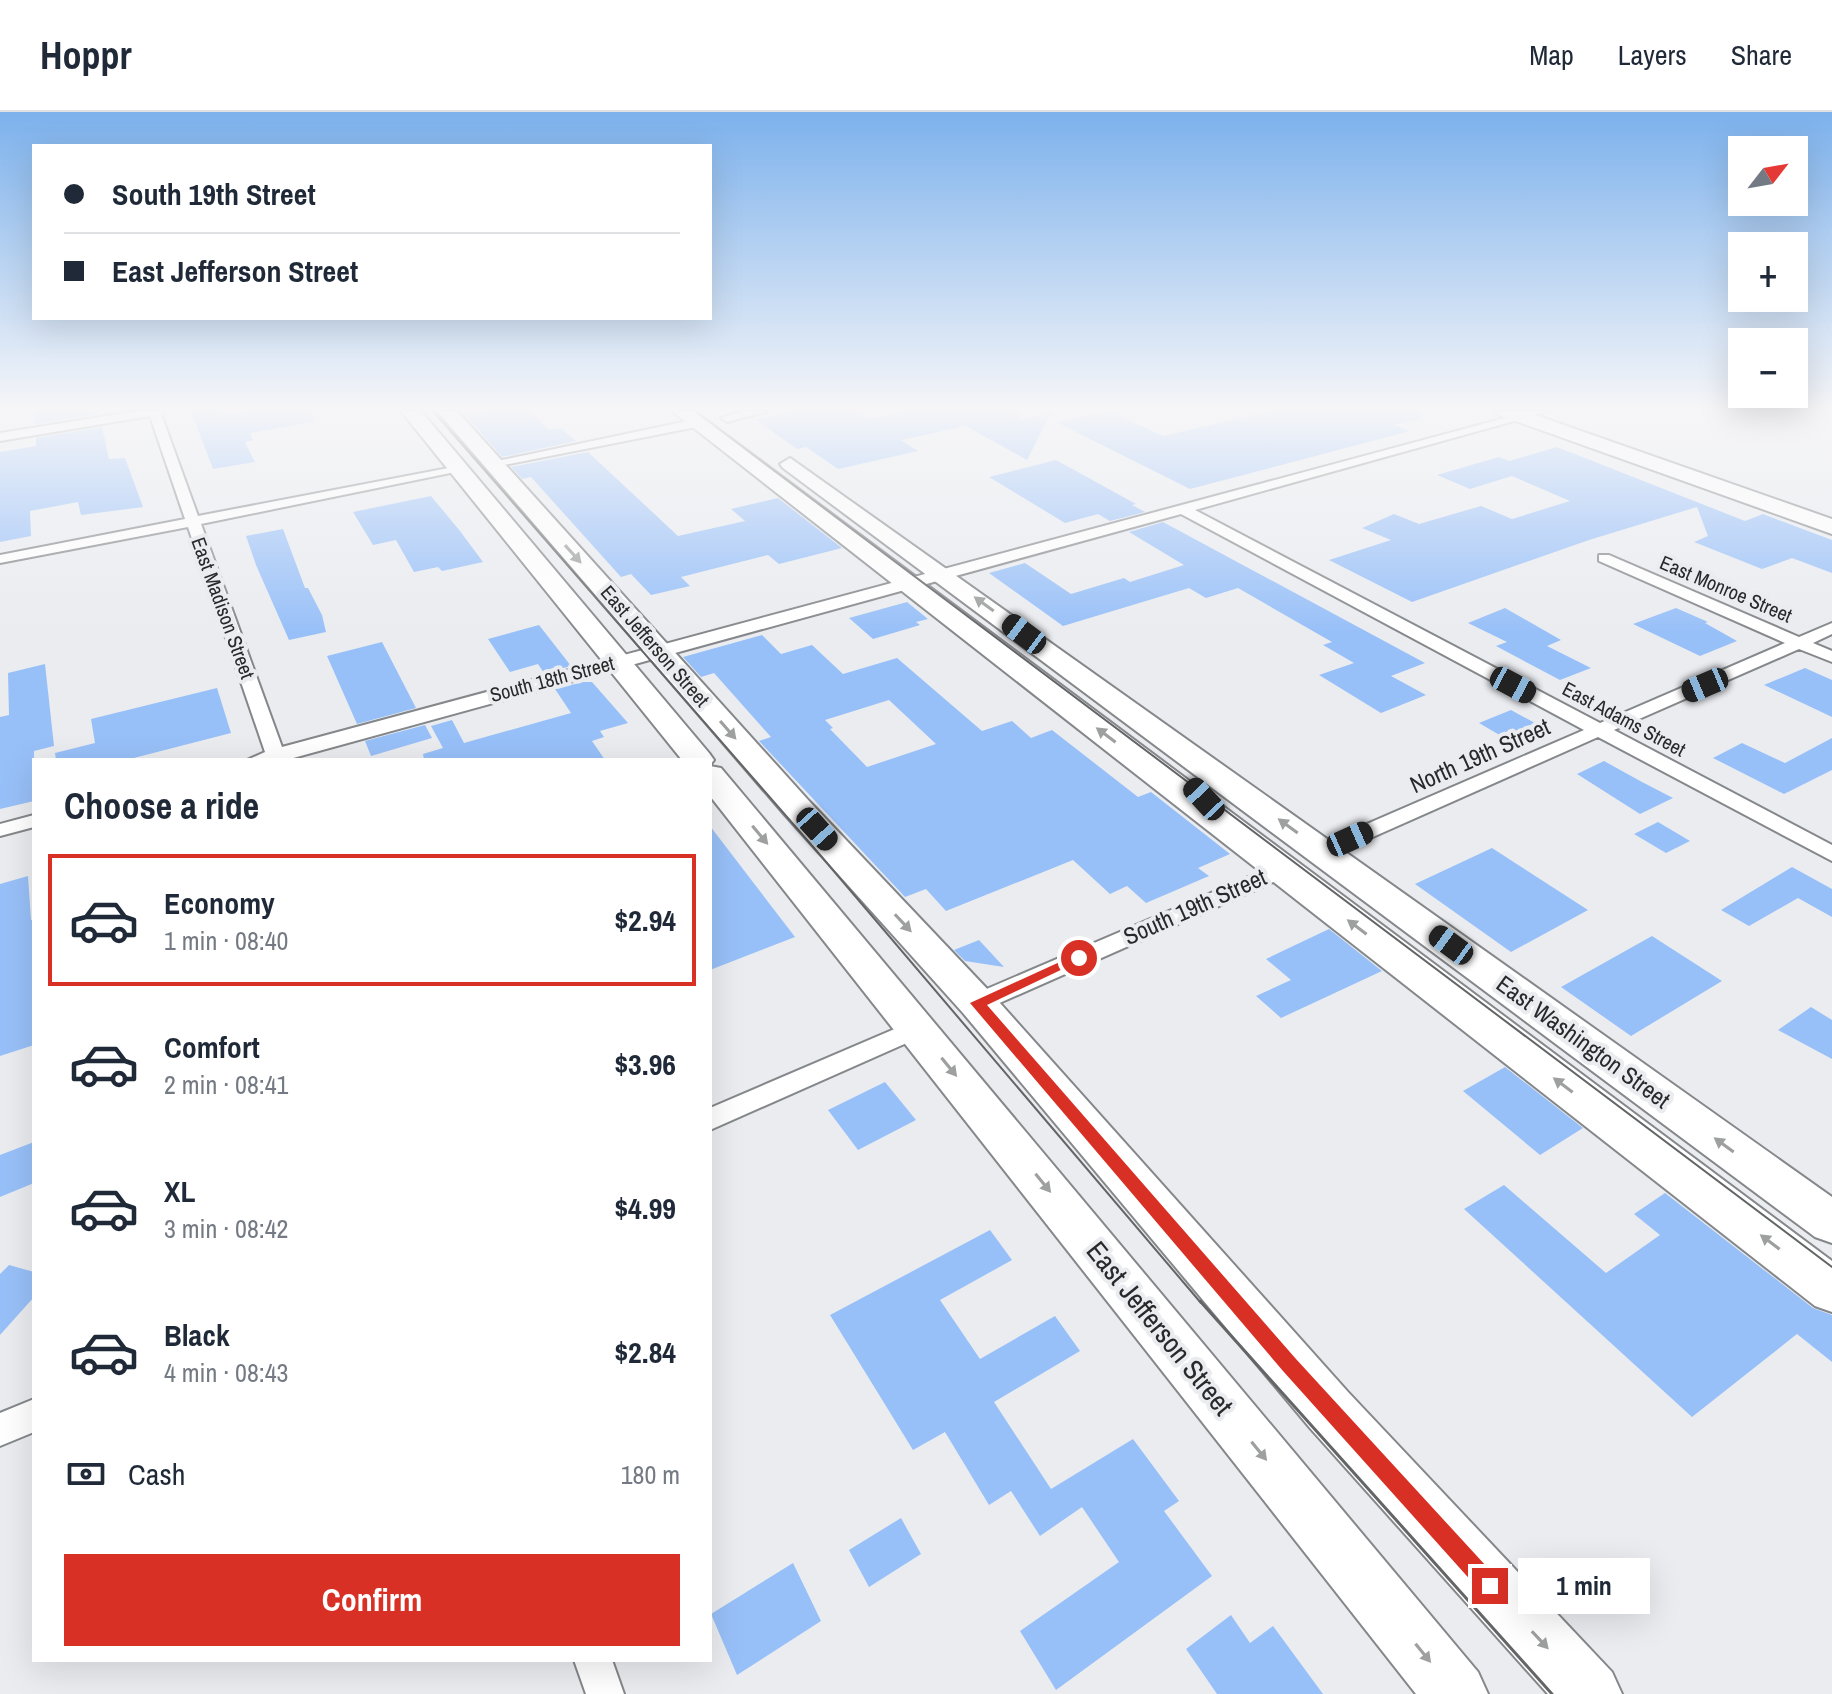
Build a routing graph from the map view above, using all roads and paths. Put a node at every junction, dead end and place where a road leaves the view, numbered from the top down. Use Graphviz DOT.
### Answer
graph roads {
  1 [pos="180,485"];
  2 [pos="383,485"];
  3 [pos="471,485"];
  4 [pos="512,485"];
  5 [pos="788,485"];
  6 [pos="813,485"];
  7 [pos="1267,485"];
  8 [pos="1713,485"];
  9 [pos="1183,509"];
  10 [pos="192,522"];
  11 [pos="1832,527"];
  12 [pos="1604,558"];
  13 [pos="0,559"];
  14 [pos="538,565"];
  15 [pos="923,578"];
  16 [pos="1832,628"];
  17 [pos="1799,643"];
  18 [pos="658,650"];
  19 [pos="1832,657"];
  20 [pos="616,662"];
  21 [pos="1102,691"];
  22 [pos="1598,730"];
  23 [pos="276,757"];
  24 [pos="696,758"];
  25 [pos="712,777"];
  26 [pos="797,808"];
  27 [pos="32,822"];
  28 [pos="0,830"];
  29 [pos="1239,836"];
  30 [pos="1323,851"];
  31 [pos="1832,854"];
  32 [pos="1281,870"];
  33 [pos="865,962"];
  34 [pos="977,1003"];
  35 [pos="918,1028"];
  36 [pos="712,1118"];
  37 [pos="1832,1223"];
  38 [pos="1832,1290"];
  39 [pos="32,1416"];
  40 [pos="0,1430"];
  41 [pos="594,1662"];
  42 [pos="605,1694"];
  43 [pos="1456,1694"];
  44 [pos="1590,1694"];
  1 -- 10 [label="street, East Madison Street"];
  2 -- 10 [label="street"];
  3 -- 14 [label="main road, East Jefferson Street"];
  4 -- 14 [label="main road, East Jefferson Street"];
  4 -- 18 [label="main road, East Jefferson Street, one-way"];
  5 -- 15 [label="main road, East Washington Street"];
  6 -- 15 [label="main road, East Washington Street"];
  7 -- 9 [label="street, South 18th Street"];
  8 -- 11 [label="main road"];
  9 -- 15 [label="street, South 18th Street"];
  9 -- 22 [label="street, East Adams Street"];
  10 -- 13 [label="street"];
  10 -- 23 [label="street, East Madison Street"];
  12 -- 17 [label="street, East Monroe Street"];
  14 -- 20 [label="main road, East Jefferson Street"];
  15 -- 18 [label="street, South 18th Street"];
  21 -- 15 [label="main road, East Washington Street, one-way"];
  29 -- 15 [label="main road, East Washington Street, one-way"];
  16 -- 17 [label="street, North 19th Street"];
  17 -- 19 [label="street, East Monroe Street"];
  17 -- 22 [label="street, North 19th Street"];
  18 -- 20 [label="street, South 18th Street"];
  18 -- 26 [label="main road, East Jefferson Street, one-way"];
  20 -- 23 [label="street, South 18th Street"];
  20 -- 24 [label="main road, East Jefferson Street"];
  21 -- 29 [label="main road, East Washington Street"];
  30 -- 21 [label="main road, East Washington Street, one-way"];
  22 -- 30 [label="street, North 19th Street"];
  22 -- 31 [label="street, East Adams Street"];
  25 -- 33 [label="main road, East Jefferson Street, one-way"];
  26 -- 33 [label="main road, East Jefferson Street"];
  26 -- 34 [label="main road, East Jefferson Street, one-way"];
  27 -- 28 [label="street"];
  29 -- 32 [label="main road, East Washington Street"];
  37 -- 30 [label="main road, East Washington Street, one-way"];
  32 -- 34 [label="street, South 19th Street"];
  38 -- 32 [label="main road, East Washington Street, one-way"];
  33 -- 35 [label="main road, East Jefferson Street"];
  34 -- 44 [label="main road, East Jefferson Street, one-way"];
  35 -- 36 [label="street"];
  35 -- 43 [label="main road, East Jefferson Street, one-way"];
  39 -- 40 [label="street"];
  41 -- 42 [label="street"];
}
